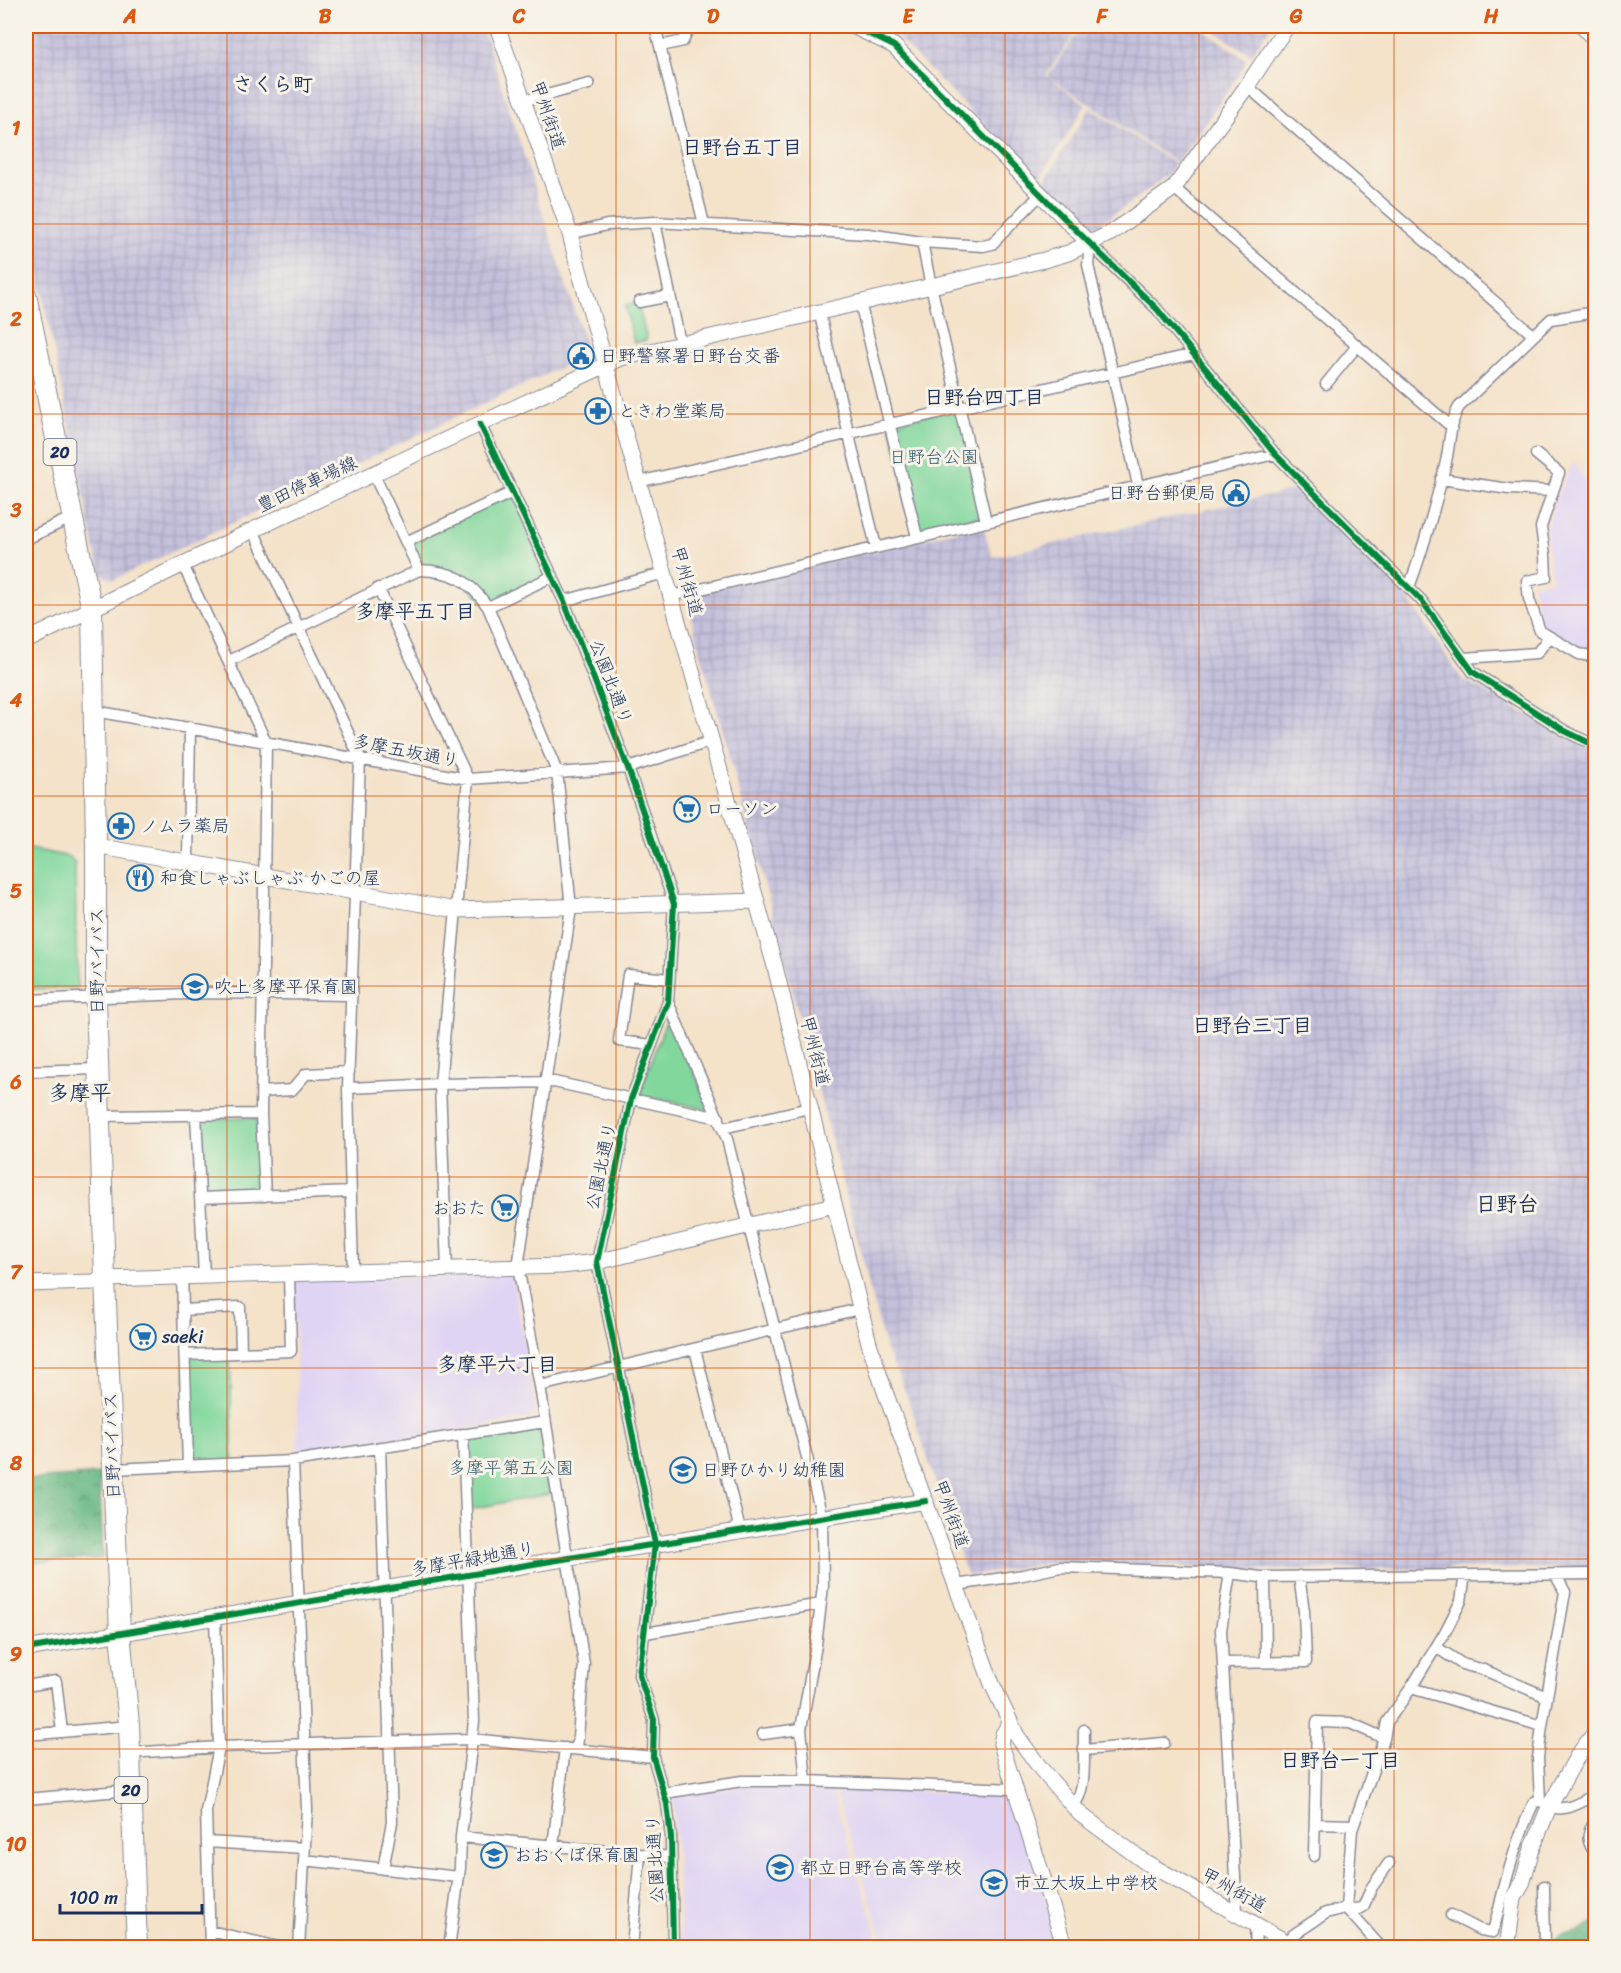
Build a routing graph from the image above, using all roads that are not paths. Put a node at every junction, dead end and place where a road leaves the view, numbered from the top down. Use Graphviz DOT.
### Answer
graph roads {
  1 [pos="497,26"];
  2 [pos="656,26"];
  3 [pos="690,26"];
  4 [pos="854,26"];
  5 [pos="1287,26"];
  6 [pos="1582,26"];
  7 [pos="1596,41"];
  8 [pos="660,46"];
  9 [pos="589,84"];
  10 [pos="1247,86"];
  11 [pos="523,101"];
  12 [pos="1174,188"];
  13 [pos="1041,194"];
  14 [pos="655,222"];
  15 [pos="704,224"];
  16 [pos="570,234"];
  17 [pos="922,242"];
  18 [pos="1090,244"];
  19 [pos="931,286"];
  20 [pos="26,296"];
  21 [pos="670,296"];
  22 [pos="639,302"];
  23 [pos="860,302"];
  24 [pos="819,311"];
  25 [pos="1596,312"];
  26 [pos="1533,335"];
  27 [pos="680,343"];
  28 [pos="1357,346"];
  29 [pos="1194,354"];
  30 [pos="605,365"];
  31 [pos="1112,372"];
  32 [pos="1326,384"];
  33 [pos="959,407"];
  34 [pos="480,424"];
  35 [pos="890,424"];
  36 [pos="1453,424"];
  37 [pos="848,433"];
  38 [pos="1275,454"];
  39 [pos="1536,454"];
  40 [pos="374,475"];
  41 [pos="1441,479"];
  42 [pos="638,482"];
  43 [pos="1138,485"];
  44 [pos="1552,491"];
  45 [pos="513,492"];
  46 [pos="74,517"];
  47 [pos="986,521"];
  48 [pos="253,530"];
  49 [pos="917,537"];
  50 [pos="26,539"];
  51 [pos="406,542"];
  52 [pos="876,547"];
  53 [pos="183,565"];
  54 [pos="418,570"];
  55 [pos="664,573"];
  56 [pos="553,576"];
  57 [pos="1409,586"];
  58 [pos="378,588"];
  59 [pos="671,596"];
  60 [pos="564,601"];
  61 [pos="488,607"];
  62 [pos="92,610"];
  63 [pos="298,626"];
  64 [pos="1549,637"];
  65 [pos="26,641"];
  66 [pos="1596,657"];
  67 [pos="1464,658"];
  68 [pos="229,661"];
  69 [pos="95,711"];
  70 [pos="190,727"];
  71 [pos="712,741"];
  72 [pos="267,742"];
  73 [pos="1596,747"];
  74 [pos="360,758"];
  75 [pos="628,768"];
  76 [pos="557,772"];
  77 [pos="468,779"];
  78 [pos="96,846"];
  79 [pos="188,863"];
  80 [pos="265,877"];
  81 [pos="354,893"];
  82 [pos="757,901"];
  83 [pos="674,904"];
  84 [pos="571,908"];
  85 [pos="456,910"];
  86 [pos="669,979"];
  87 [pos="264,992"];
  88 [pos="351,995"];
  89 [pos="96,998"];
  90 [pos="26,1000"];
  91 [pos="668,1002"];
  92 [pos="652,1045"];
  93 [pos="99,1069"];
  94 [pos="26,1071"];
  95 [pos="349,1072"];
  96 [pos="547,1081"];
  97 [pos="440,1084"];
  98 [pos="348,1088"];
  99 [pos="262,1092"];
  100 [pos="631,1099"];
  101 [pos="809,1108"];
  102 [pos="261,1114"];
  103 [pos="196,1115"];
  104 [pos="101,1116"];
  105 [pos="721,1123"];
  106 [pos="351,1192"];
  107 [pos="265,1196"];
  108 [pos="200,1198"];
  109 [pos="834,1205"];
  110 [pos="749,1225"];
  111 [pos="597,1262"];
  112 [pos="518,1267"];
  113 [pos="447,1269"];
  114 [pos="354,1272"];
  115 [pos="289,1274"];
  116 [pos="182,1276"];
  117 [pos="204,1276"];
  118 [pos="105,1279"];
  119 [pos="26,1284"];
  120 [pos="859,1309"];
  121 [pos="183,1310"];
  122 [pos="773,1330"];
  123 [pos="695,1349"];
  124 [pos="241,1353"];
  125 [pos="184,1355"];
  126 [pos="618,1367"];
  127 [pos="540,1386"];
  128 [pos="545,1422"];
  129 [pos="463,1434"];
  130 [pos="380,1447"];
  131 [pos="293,1461"];
  132 [pos="188,1465"];
  133 [pos="113,1469"];
  134 [pos="926,1501"];
  135 [pos="822,1517"];
  136 [pos="740,1530"];
  137 [pos="655,1544"];
  138 [pos="567,1558"];
  139 [pos="1230,1573"];
  140 [pos="1556,1574"];
  141 [pos="1596,1574"];
  142 [pos="1465,1575"];
  143 [pos="468,1576"];
  144 [pos="1299,1576"];
  145 [pos="1265,1577"];
  146 [pos="956,1585"];
  147 [pos="385,1589"];
  148 [pos="299,1604"];
  149 [pos="821,1604"];
  150 [pos="214,1617"];
  151 [pos="120,1633"];
  152 [pos="645,1633"];
  153 [pos="1436,1647"];
  154 [pos="26,1649"];
  155 [pos="1266,1662"];
  156 [pos="1224,1663"];
  157 [pos="26,1686"];
  158 [pos="1411,1688"];
  159 [pos="1547,1697"];
  160 [pos="1011,1723"];
  161 [pos="118,1726"];
  162 [pos="1542,1726"];
  163 [pos="801,1729"];
  164 [pos="1084,1730"];
  165 [pos="1596,1731"];
  166 [pos="62,1732"];
  167 [pos="763,1734"];
  168 [pos="26,1735"];
  169 [pos="1384,1738"];
  170 [pos="471,1739"];
  171 [pos="390,1742"];
  172 [pos="1164,1743"];
  173 [pos="304,1745"];
  174 [pos="219,1747"];
  175 [pos="565,1748"];
  176 [pos="578,1749"];
  177 [pos="1083,1750"];
  178 [pos="130,1753"];
  179 [pos="653,1757"];
  180 [pos="806,1781"];
  181 [pos="1015,1789"];
  182 [pos="119,1791"];
  183 [pos="664,1793"];
  184 [pos="1596,1794"];
  185 [pos="26,1799"];
  186 [pos="1544,1804"];
  187 [pos="1073,1806"];
  188 [pos="1596,1820"];
  189 [pos="1315,1824"];
  190 [pos="1353,1825"];
  191 [pos="461,1837"];
  192 [pos="207,1842"];
  193 [pos="553,1846"];
  194 [pos="304,1848"];
  195 [pos="640,1854"];
  196 [pos="1596,1854"];
  197 [pos="1314,1856"];
  198 [pos="671,1857"];
  199 [pos="304,1860"];
  200 [pos="1389,1863"];
  201 [pos="383,1869"];
  202 [pos="459,1877"];
  203 [pos="1522,1884"];
  204 [pos="1544,1886"];
  205 [pos="1346,1908"];
  206 [pos="1237,1913"];
  207 [pos="1451,1916"];
  208 [pos="1255,1925"];
  209 [pos="210,1931"];
  210 [pos="1379,1945"];
  211 [pos="1291,1946"];
  212 [pos="126,1947"];
  213 [pos="137,1947"];
  214 [pos="210,1947"];
  215 [pos="283,1947"];
  216 [pos="299,1947"];
  217 [pos="449,1947"];
  218 [pos="632,1947"];
  219 [pos="673,1947"];
  220 [pos="1065,1947"];
  221 [pos="1256,1947"];
  222 [pos="1507,1947"];
  223 [pos="1516,1947"];
  224 [pos="1545,1947"];
  1 -- 11 [label="street, 甲州街道"];
  2 -- 8 [label="street"];
  3 -- 8 [label="street"];
  4 -- 13 [label="street"];
  5 -- 10 [label="street, 豊田停車場線"];
  6 -- 7 [label="street"];
  8 -- 15 [label="street"];
  9 -- 11 [label="street"];
  10 -- 12 [label="street, 豊田停車場線"];
  10 -- 26 [label="street"];
  11 -- 16 [label="street, 甲州街道"];
  12 -- 18 [label="street, 豊田停車場線"];
  12 -- 28 [label="street"];
  13 -- 17 [label="street"];
  13 -- 18 [label="street"];
  14 -- 15 [label="street"];
  14 -- 16 [label="street"];
  14 -- 21 [label="street"];
  15 -- 17 [label="street"];
  16 -- 30 [label="street, 甲州街道"];
  17 -- 19 [label="street"];
  18 -- 19 [label="street, 豊田停車場線"];
  18 -- 29 [label="street"];
  18 -- 31 [label="street"];
  19 -- 23 [label="street, 豊田停車場線"];
  19 -- 33 [label="street"];
  20 -- 46 [label="highway, 日野バイパス / 20"];
  21 -- 22 [label="street"];
  21 -- 27 [label="street"];
  23 -- 24 [label="street, 豊田停車場線"];
  23 -- 35 [label="street"];
  24 -- 27 [label="street, 豊田停車場線"];
  24 -- 37 [label="street"];
  25 -- 26 [label="street"];
  26 -- 36 [label="street"];
  27 -- 30 [label="street, 豊田停車場線"];
  28 -- 32 [label="street"];
  28 -- 36 [label="street"];
  29 -- 31 [label="street"];
  29 -- 38 [label="street"];
  30 -- 34 [label="street, 豊田停車場線"];
  30 -- 42 [label="street, 甲州街道"];
  31 -- 33 [label="street"];
  31 -- 43 [label="street"];
  33 -- 35 [label="street"];
  33 -- 47 [label="street"];
  34 -- 40 [label="street, 豊田停車場線"];
  34 -- 45 [label="street, 公園北通り"];
  35 -- 37 [label="street"];
  35 -- 49 [label="street"];
  36 -- 41 [label="street"];
  37 -- 42 [label="street"];
  37 -- 52 [label="street"];
  38 -- 43 [label="street"];
  38 -- 57 [label="street"];
  39 -- 44 [label="street"];
  40 -- 48 [label="street, 豊田停車場線"];
  40 -- 51 [label="street"];
  41 -- 44 [label="street"];
  41 -- 57 [label="street"];
  42 -- 55 [label="street, 甲州街道"];
  43 -- 47 [label="street"];
  44 -- 64 [label="street"];
  45 -- 51 [label="street"];
  45 -- 56 [label="street, 公園北通り"];
  46 -- 50 [label="street"];
  46 -- 62 [label="highway, 日野バイパス / 20"];
  47 -- 49 [label="street"];
  48 -- 53 [label="street, 豊田停車場線"];
  48 -- 63 [label="street"];
  49 -- 52 [label="street"];
  51 -- 54 [label="street"];
  52 -- 59 [label="street"];
  53 -- 62 [label="street, 豊田停車場線"];
  53 -- 68 [label="street"];
  54 -- 58 [label="street"];
  54 -- 61 [label="street"];
  55 -- 59 [label="street, 甲州街道"];
  55 -- 60 [label="street"];
  56 -- 60 [label="street, 公園北通り"];
  56 -- 61 [label="street"];
  57 -- 67 [label="street"];
  58 -- 63 [label="street"];
  58 -- 77 [label="street"];
  59 -- 71 [label="street, 甲州街道"];
  60 -- 75 [label="street, 公園北通り"];
  61 -- 76 [label="street"];
  62 -- 65 [label="street, 豊田停車場線"];
  62 -- 69 [label="highway, 日野バイパス / 20"];
  63 -- 68 [label="street"];
  63 -- 74 [label="street"];
  64 -- 66 [label="street"];
  64 -- 67 [label="street"];
  67 -- 73 [label="street"];
  68 -- 72 [label="street"];
  69 -- 70 [label="street, 多摩五坂通り"];
  69 -- 78 [label="highway, 日野バイパス / 20"];
  70 -- 72 [label="street, 多摩五坂通り"];
  70 -- 79 [label="street"];
  71 -- 75 [label="street, 多摩五坂通り"];
  71 -- 82 [label="street, 甲州街道"];
  72 -- 74 [label="street, 多摩五坂通り"];
  72 -- 80 [label="street"];
  74 -- 77 [label="street, 多摩五坂通り"];
  74 -- 81 [label="street"];
  75 -- 76 [label="street, 多摩五坂通り"];
  75 -- 83 [label="street, 公園北通り"];
  76 -- 77 [label="street, 多摩五坂通り"];
  76 -- 84 [label="street"];
  77 -- 85 [label="street"];
  78 -- 79 [label="street"];
  78 -- 89 [label="highway, 日野バイパス / 20"];
  79 -- 80 [label="street"];
  80 -- 81 [label="street"];
  80 -- 87 [label="street"];
  81 -- 85 [label="street"];
  81 -- 88 [label="street"];
  82 -- 83 [label="street"];
  82 -- 101 [label="street, 甲州街道"];
  83 -- 84 [label="street"];
  83 -- 86 [label="street, 公園北通り"];
  84 -- 85 [label="street"];
  84 -- 96 [label="street"];
  85 -- 97 [label="street"];
  86 -- 91 [label="street, 公園北通り"];
  86 -- 92 [label="street"];
  87 -- 88 [label="street"];
  87 -- 89 [label="street"];
  87 -- 99 [label="street"];
  88 -- 95 [label="street"];
  89 -- 90 [label="street"];
  89 -- 93 [label="highway, 日野バイパス / 20"];
  91 -- 92 [label="street, 公園北通り"];
  91 -- 105 [label="street"];
  92 -- 100 [label="street, 公園北通り"];
  93 -- 94 [label="street"];
  93 -- 104 [label="highway, 日野バイパス / 20"];
  95 -- 98 [label="street"];
  95 -- 99 [label="street"];
  96 -- 97 [label="street"];
  96 -- 100 [label="street"];
  96 -- 112 [label="street"];
  97 -- 98 [label="street"];
  97 -- 113 [label="street"];
  98 -- 106 [label="street"];
  99 -- 102 [label="street"];
  100 -- 105 [label="street"];
  100 -- 111 [label="street, 公園北通り"];
  101 -- 105 [label="street"];
  101 -- 109 [label="street, 甲州街道"];
  102 -- 103 [label="street"];
  102 -- 107 [label="street"];
  103 -- 104 [label="street"];
  103 -- 108 [label="street"];
  104 -- 118 [label="highway, 日野バイパス / 20"];
  105 -- 110 [label="street"];
  106 -- 107 [label="street"];
  106 -- 114 [label="street"];
  107 -- 108 [label="street"];
  108 -- 117 [label="street"];
  109 -- 110 [label="street"];
  109 -- 120 [label="street, 甲州街道"];
  110 -- 111 [label="street"];
  110 -- 122 [label="street"];
  111 -- 112 [label="street"];
  111 -- 126 [label="street, 公園北通り"];
  112 -- 113 [label="street"];
  112 -- 127 [label="street"];
  113 -- 114 [label="street"];
  114 -- 115 [label="street"];
  115 -- 117 [label="street"];
  115 -- 124 [label="street"];
  116 -- 117 [label="street"];
  116 -- 118 [label="street"];
  116 -- 121 [label="street"];
  118 -- 119 [label="street"];
  118 -- 133 [label="highway, 日野バイパス / 20"];
  120 -- 122 [label="street"];
  120 -- 134 [label="street, 甲州街道"];
  121 -- 124 [label="street"];
  121 -- 125 [label="street"];
  122 -- 123 [label="street"];
  122 -- 135 [label="street"];
  123 -- 126 [label="street"];
  123 -- 136 [label="street"];
  124 -- 125 [label="street"];
  125 -- 132 [label="street"];
  126 -- 127 [label="street"];
  126 -- 137 [label="street, 公園北通り"];
  127 -- 128 [label="street"];
  128 -- 129 [label="street"];
  128 -- 138 [label="street"];
  129 -- 130 [label="street"];
  129 -- 143 [label="street"];
  130 -- 131 [label="street"];
  130 -- 147 [label="street"];
  131 -- 132 [label="street"];
  131 -- 148 [label="street"];
  132 -- 133 [label="street"];
  133 -- 151 [label="highway, 日野バイパス / 20"];
  134 -- 135 [label="street, 多摩平緑地通り"];
  134 -- 146 [label="street, 甲州街道"];
  135 -- 136 [label="street, 多摩平緑地通り"];
  135 -- 149 [label="street"];
  136 -- 137 [label="street, 多摩平緑地通り"];
  137 -- 138 [label="street, 多摩平緑地通り"];
  137 -- 152 [label="street, 公園北通り"];
  138 -- 143 [label="street, 多摩平緑地通り"];
  138 -- 176 [label="street"];
  139 -- 145 [label="street"];
  139 -- 146 [label="street"];
  139 -- 156 [label="street"];
  140 -- 141 [label="street"];
  140 -- 142 [label="street"];
  140 -- 159 [label="street"];
  142 -- 144 [label="street"];
  142 -- 153 [label="street"];
  143 -- 147 [label="street, 多摩平緑地通り"];
  143 -- 170 [label="street"];
  144 -- 145 [label="street"];
  144 -- 155 [label="street"];
  145 -- 155 [label="street"];
  146 -- 160 [label="street, 甲州街道"];
  147 -- 148 [label="street, 多摩平緑地通り"];
  147 -- 171 [label="street"];
  148 -- 150 [label="street, 多摩平緑地通り"];
  148 -- 173 [label="street"];
  149 -- 152 [label="street"];
  149 -- 163 [label="street"];
  150 -- 151 [label="street, 多摩平緑地通り"];
  150 -- 174 [label="street"];
  151 -- 154 [label="street, 多摩平緑地通り"];
  151 -- 161 [label="highway, 日野バイパス / 20"];
  151 -- 178 [label="highway, 日野バイパス / 20"];
  152 -- 179 [label="street, 公園北通り"];
  153 -- 158 [label="street"];
  153 -- 159 [label="street"];
  155 -- 156 [label="street"];
  156 -- 206 [label="street"];
  157 -- 166 [label="street"];
  158 -- 162 [label="street"];
  158 -- 169 [label="street"];
  159 -- 162 [label="street"];
  160 -- 181 [label="street"];
  160 -- 187 [label="street, 甲州街道"];
  161 -- 166 [label="street"];
  161 -- 182 [label="highway, 日野バイパス / 20"];
  162 -- 186 [label="street"];
  163 -- 167 [label="street"];
  163 -- 180 [label="street"];
  164 -- 177 [label="street"];
  165 -- 186 [label="street"];
  166 -- 168 [label="street"];
  169 -- 189 [label="street"];
  169 -- 190 [label="street"];
  170 -- 171 [label="street"];
  170 -- 175 [label="street"];
  170 -- 191 [label="street"];
  171 -- 173 [label="street"];
  171 -- 201 [label="street"];
  172 -- 177 [label="street"];
  173 -- 174 [label="street"];
  173 -- 194 [label="street"];
  174 -- 178 [label="street"];
  174 -- 192 [label="street"];
  175 -- 176 [label="street"];
  175 -- 193 [label="street"];
  176 -- 179 [label="street"];
  177 -- 187 [label="street"];
  178 -- 213 [label="highway, 日野バイパス / 20"];
  179 -- 183 [label="street, 公園北通り"];
  180 -- 181 [label="street"];
  180 -- 183 [label="street"];
  181 -- 220 [label="street"];
  182 -- 185 [label="street"];
  182 -- 212 [label="highway, 日野バイパス / 20"];
  183 -- 198 [label="street, 公園北通り"];
  184 -- 186 [label="street"];
  186 -- 203 [label="street"];
  186 -- 207 [label="street"];
  187 -- 206 [label="street, 甲州街道"];
  188 -- 196 [label="street"];
  189 -- 190 [label="street"];
  189 -- 197 [label="street"];
  190 -- 205 [label="street"];
  191 -- 193 [label="street"];
  191 -- 202 [label="street"];
  192 -- 194 [label="street"];
  192 -- 209 [label="street"];
  193 -- 195 [label="street"];
  194 -- 199 [label="street"];
  195 -- 198 [label="street"];
  195 -- 218 [label="street"];
  198 -- 219 [label="street, 公園北通り"];
  199 -- 201 [label="street"];
  199 -- 216 [label="street"];
  200 -- 205 [label="street"];
  201 -- 202 [label="street"];
  202 -- 217 [label="street"];
  203 -- 222 [label="street"];
  203 -- 223 [label="street"];
  204 -- 224 [label="street"];
  205 -- 210 [label="street"];
  205 -- 211 [label="street"];
  206 -- 208 [label="street, 甲州街道"];
  208 -- 211 [label="street, 甲州街道"];
  208 -- 221 [label="street"];
  209 -- 214 [label="street"];
  209 -- 215 [label="street"];
}
